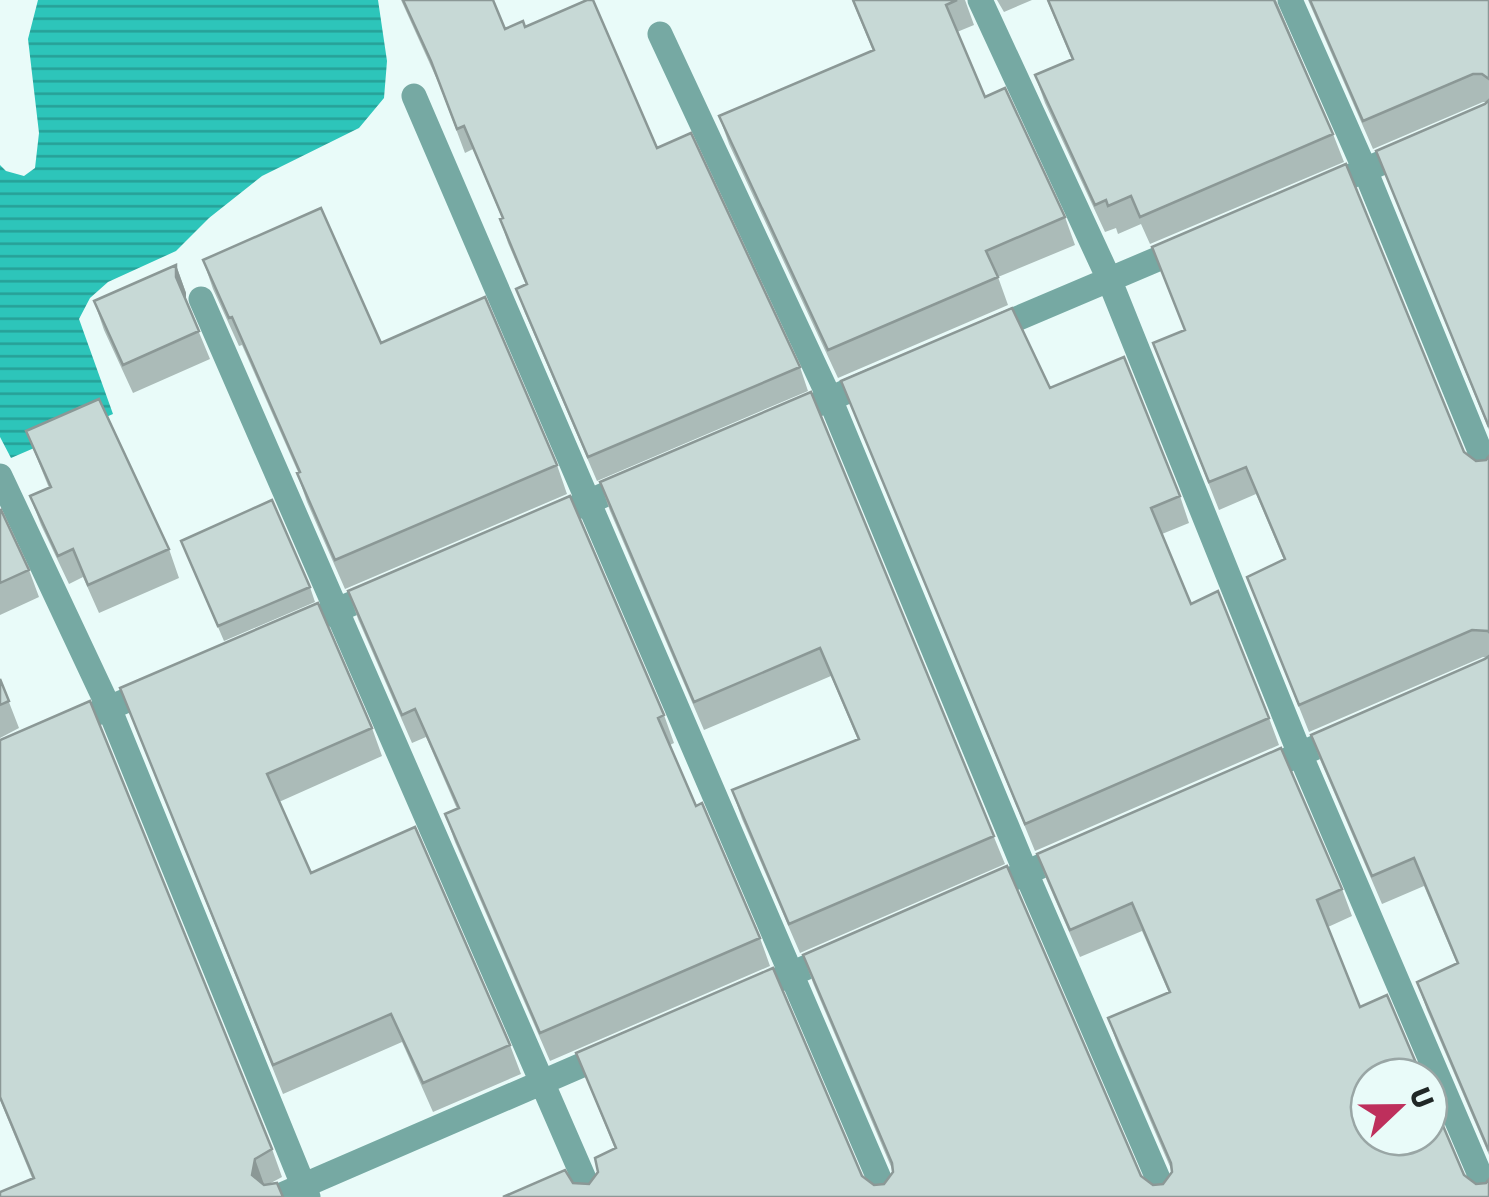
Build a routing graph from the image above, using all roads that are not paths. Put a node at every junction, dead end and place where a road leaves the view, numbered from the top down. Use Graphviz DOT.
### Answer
graph roads {
  1 [pos="980,0"];
  2 [pos="1290,0"];
  3 [pos="660,34"];
  4 [pos="414,96"];
  5 [pos="1436,140"];
  6 [pos="1365,170"];
  7 [pos="1292,202"];
  8 [pos="1200,240"];
  9 [pos="1109,279"];
  10 [pos="201,299"];
  11 [pos="970,339"];
  12 [pos="900,369"];
  13 [pos="830,399"];
  14 [pos="761,428"];
  15 [pos="658,472"];
  16 [pos="1489,473"];
  17 [pos="0,476"];
  18 [pos="589,502"];
  19 [pos="517,533"];
  20 [pos="409,579"];
  21 [pos="337,610"];
  22 [pos="267,640"];
  23 [pos="179,678"];
  24 [pos="109,708"];
  25 [pos="1369,724"];
  26 [pos="0,754"];
  27 [pos="1300,754"];
  28 [pos="1227,786"];
  29 [pos="1099,841"];
  30 [pos="1026,873"];
  31 [pos="954,904"];
  32 [pos="864,943"];
  33 [pos="792,974"];
  34 [pos="721,1005"];
  35 [pos="632,1044"];
  36 [pos="543,1082"];
  37 [pos="306,1191"];
  38 [pos="1489,1196"];
  39 [pos="277,1197"];
  40 [pos="592,1197"];
  41 [pos="887,1197"];
  42 [pos="1166,1197"];
  1 -- 9 [label="street"];
  2 -- 6 [label="street"];
  3 -- 13 [label="street"];
  4 -- 18 [label="street"];
  5 -- 6 [label="street"];
  6 -- 7 [label="street"];
  6 -- 16 [label="street"];
  8 -- 9 [label="street"];
  9 -- 11 [label="street"];
  9 -- 27 [label="street"];
  10 -- 21 [label="street"];
  12 -- 13 [label="street"];
  13 -- 14 [label="street"];
  13 -- 30 [label="street"];
  15 -- 18 [label="street"];
  17 -- 24 [label="street"];
  18 -- 19 [label="street"];
  18 -- 33 [label="street"];
  20 -- 21 [label="street"];
  21 -- 22 [label="street"];
  21 -- 36 [label="street"];
  23 -- 24 [label="street"];
  24 -- 26 [label="street"];
  24 -- 37 [label="street"];
  25 -- 27 [label="street"];
  27 -- 28 [label="street"];
  27 -- 38 [label="street"];
  29 -- 30 [label="street"];
  30 -- 31 [label="street"];
  30 -- 42 [label="street"];
  32 -- 33 [label="street"];
  33 -- 34 [label="street"];
  33 -- 41 [label="street"];
  35 -- 36 [label="street"];
  36 -- 37 [label="street"];
  36 -- 40 [label="street"];
  37 -- 39 [label="street"];
}
